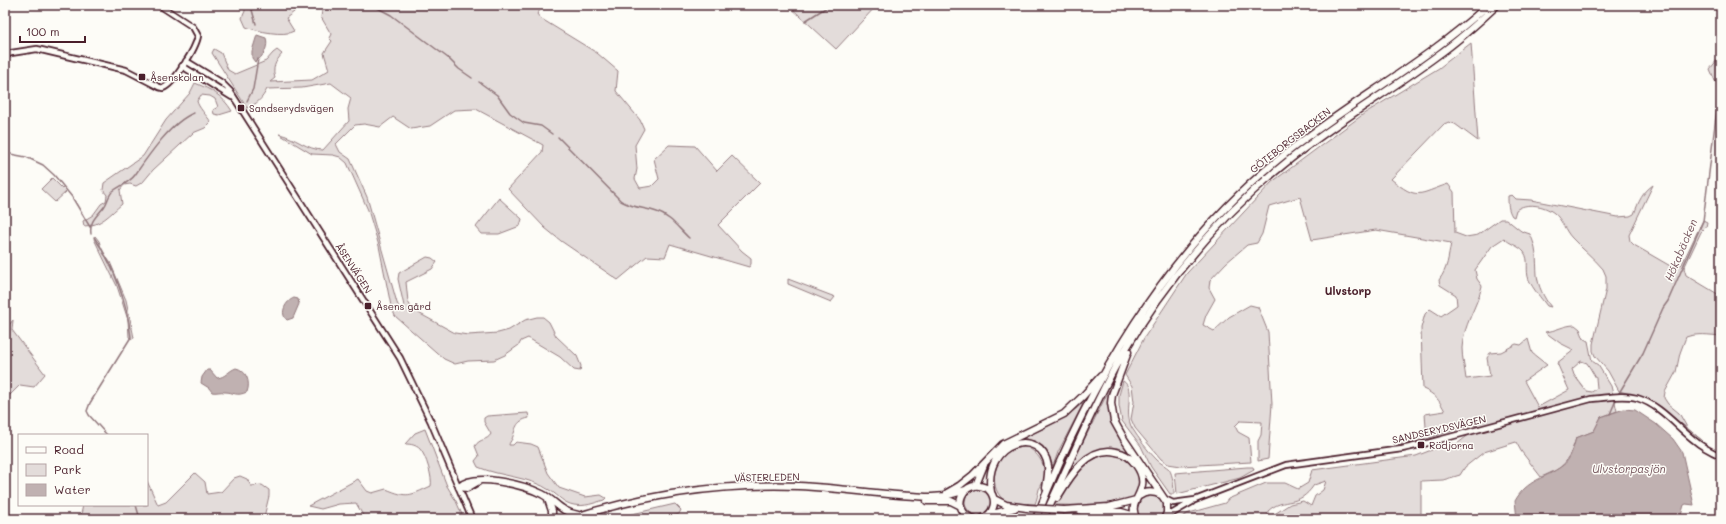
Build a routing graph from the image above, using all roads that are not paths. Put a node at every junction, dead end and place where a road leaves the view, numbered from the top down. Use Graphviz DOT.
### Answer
graph roads {
  1 [pos="160,5"];
  2 [pos="1488,5"];
  3 [pos="1497,5"];
  4 [pos="5,56"];
  5 [pos="186,61"];
  6 [pos="182,66"];
  7 [pos="235,99"];
  8 [pos="1136,334"];
  9 [pos="1110,365"];
  10 [pos="1721,456"];
  11 [pos="986,462"];
  12 [pos="976,486"];
  13 [pos="459,487"];
  14 [pos="966,490"];
  15 [pos="991,492"];
  16 [pos="1046,494"];
  17 [pos="546,496"];
  18 [pos="940,496"];
  19 [pos="1163,497"];
  20 [pos="1137,498"];
  21 [pos="994,499"];
  22 [pos="1195,500"];
  23 [pos="961,506"];
  24 [pos="1021,507"];
  25 [pos="1064,510"];
  26 [pos="988,515"];
  27 [pos="579,517"];
  28 [pos="966,517"];
  29 [pos="1044,518"];
  30 [pos="1136,518"];
  31 [pos="1165,518"];
  32 [pos="472,519"];
  33 [pos="552,519"];
  34 [pos="569,519"];
  35 [pos="974,519"];
  36 [pos="982,519"];
  37 [pos="1036,519"];
  1 -- 5 [label="street"];
  2 -- 9 [label="highway, GÖTEBORGSBACKEN"];
  3 -- 8 [label="highway, GÖTEBORGSBACKEN"];
  4 -- 6 [label="street"];
  5 -- 6 [label="street"];
  5 -- 7 [label="street, ÅSENVÄGEN"];
  6 -- 7 [label="street, ÅSENVÄGEN"];
  7 -- 13 [label="street, ÅSENVÄGEN"];
  8 -- 19 [label="highway"];
  8 -- 29 [label="highway"];
  9 -- 11 [label="highway"];
  9 -- 16 [label="highway"];
  10 -- 22 [label="street, SANDSERYDSVÄGEN"];
  11 -- 12 [label="highway"];
  11 -- 18 [label="highway"];
  12 -- 14 [label="highway, VÄSTERLEDEN"];
  12 -- 15 [label="highway"];
  13 -- 17 [label="highway"];
  13 -- 32 [label="street, ÅSENVÄGEN"];
  14 -- 18 [label="highway, VÄSTERLEDEN"];
  14 -- 23 [label="highway"];
  15 -- 16 [label="highway"];
  15 -- 21 [label="highway"];
  16 -- 37 [label="highway"];
  17 -- 27 [label="highway"];
  17 -- 33 [label="highway"];
  18 -- 27 [label="highway, VÄSTERLEDEN"];
  19 -- 20 [label="highway"];
  19 -- 22 [label="street, SANDSERYDSVÄGEN"];
  19 -- 31 [label="highway"];
  20 -- 25 [label="highway"];
  20 -- 29 [label="highway"];
  20 -- 30 [label="highway"];
  21 -- 24 [label="highway"];
  21 -- 26 [label="highway"];
  22 -- 31 [label="street, SANDSERYDSVÄGEN"];
  23 -- 27 [label="highway, VÄSTERLEDEN"];
  23 -- 28 [label="highway"];
  24 -- 25 [label="highway, bridge"];
  24 -- 26 [label="highway"];
  25 -- 30 [label="highway"];
  26 -- 36 [label="highway"];
  27 -- 34 [label="highway, VÄSTERLEDEN"];
  28 -- 35 [label="highway"];
}
